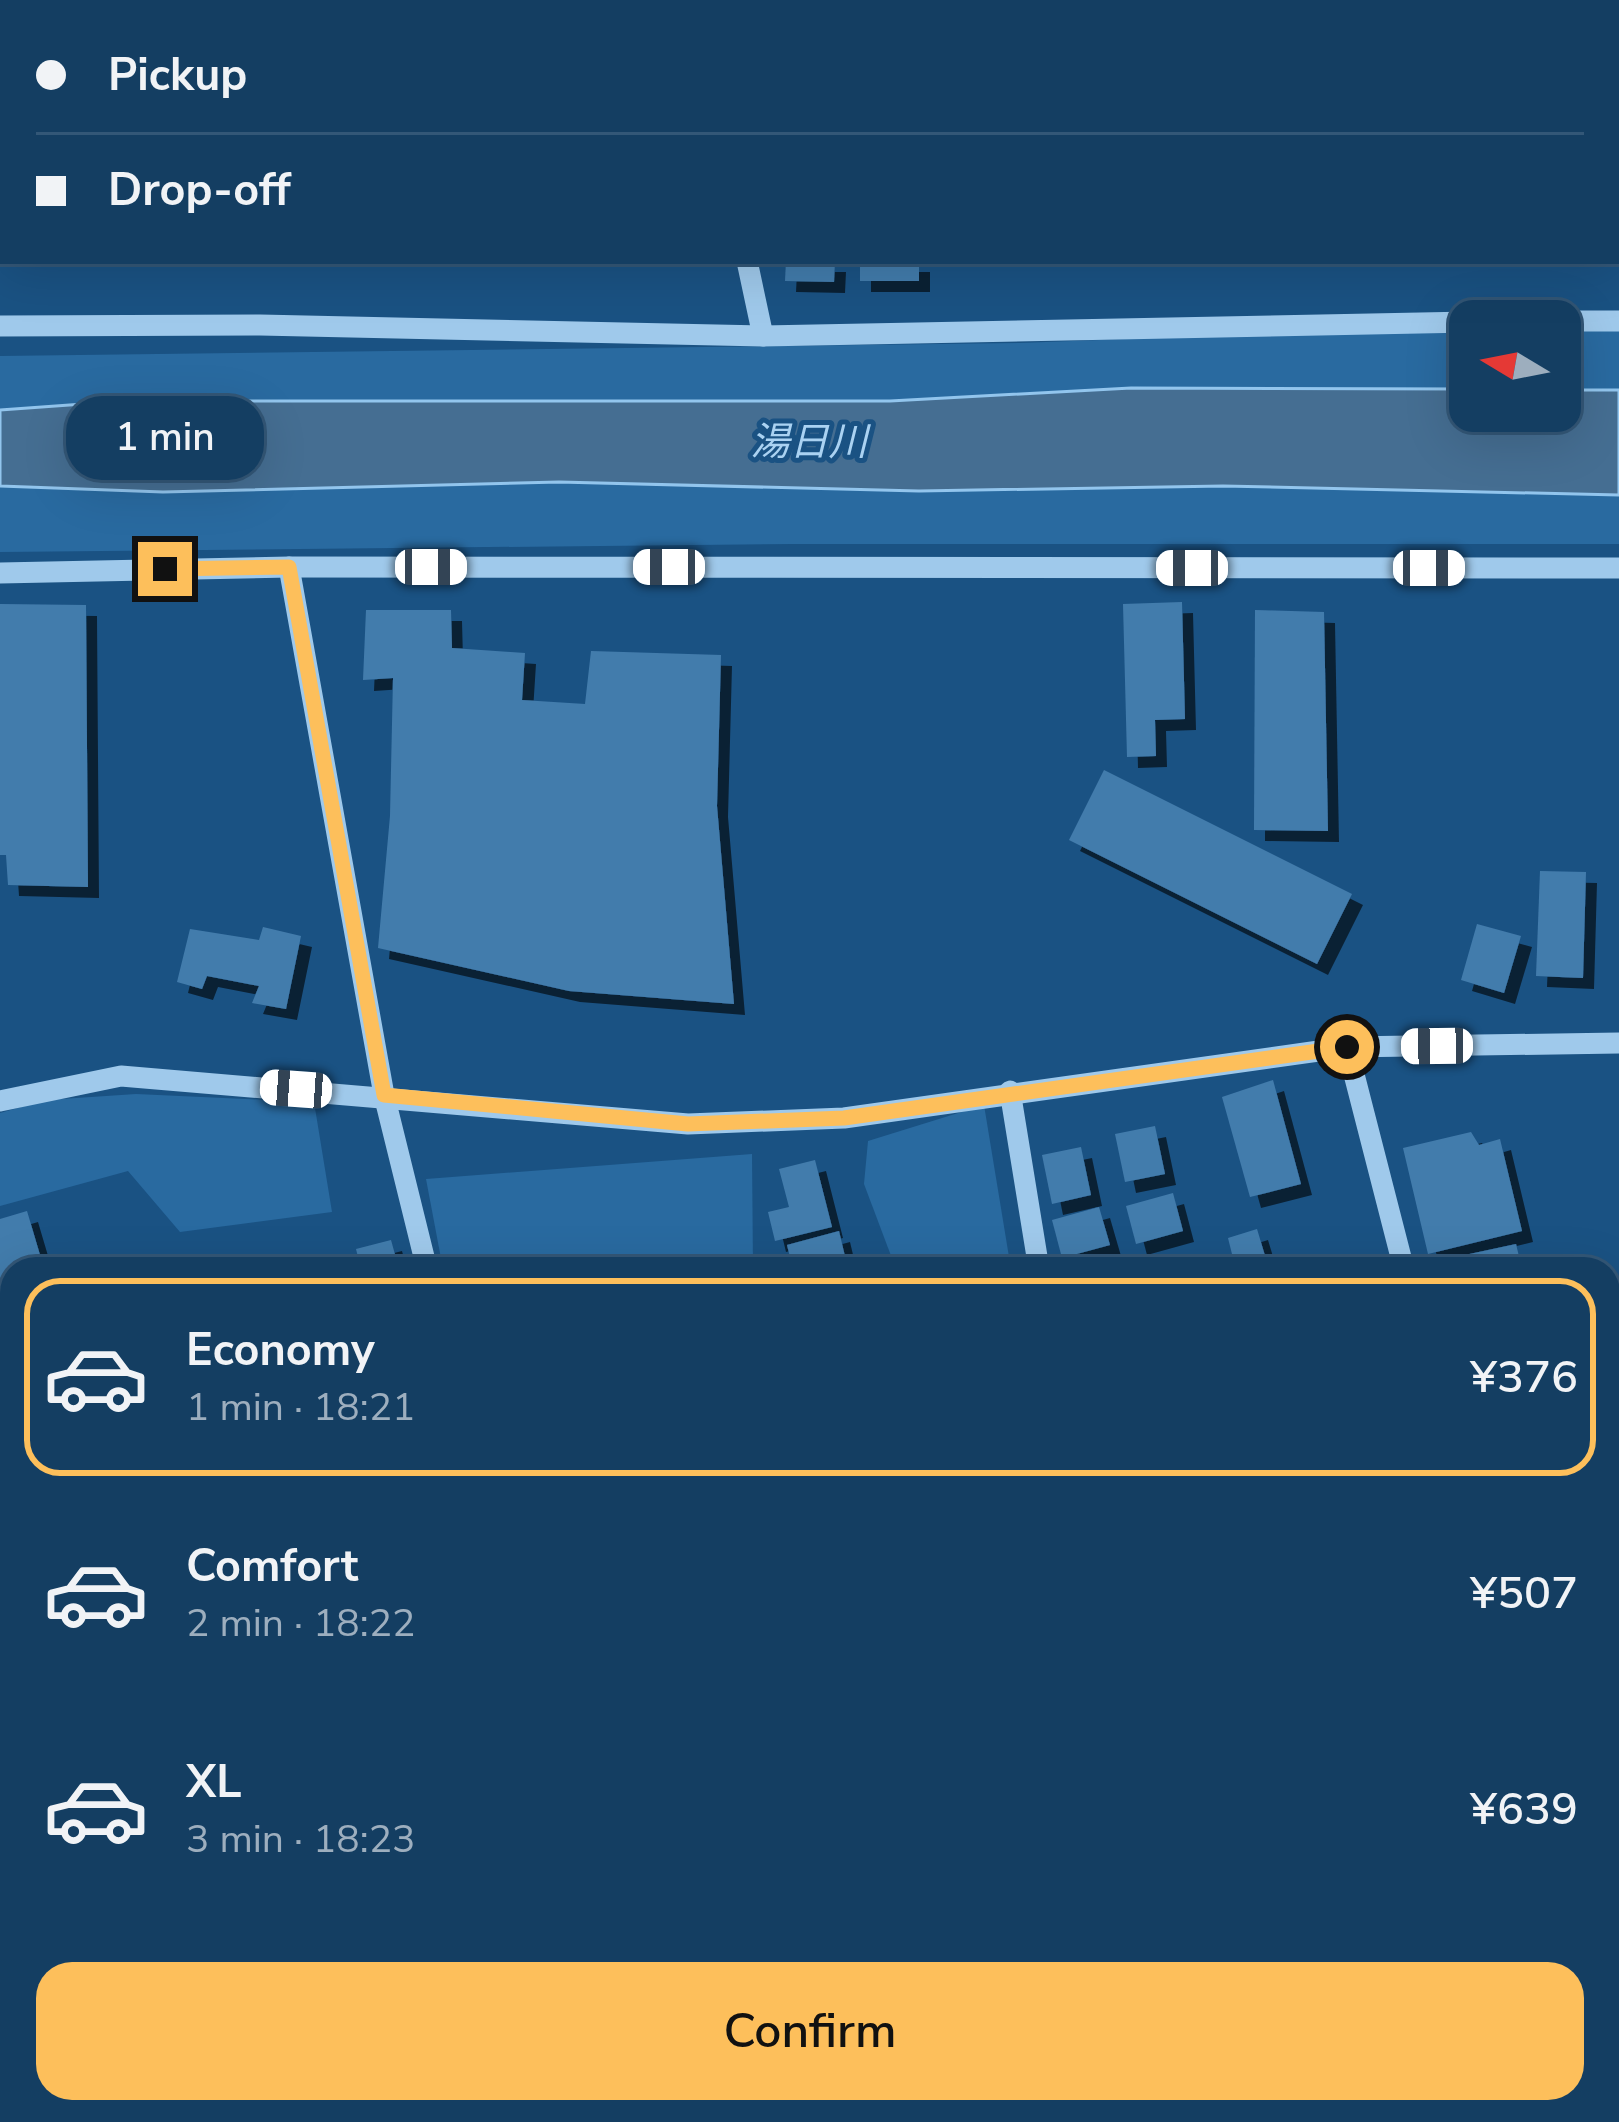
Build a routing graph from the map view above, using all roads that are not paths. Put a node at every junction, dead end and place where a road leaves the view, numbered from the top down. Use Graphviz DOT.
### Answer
graph roads {
  1 [pos="748,264"];
  2 [pos="1581,321"];
  3 [pos="1619,321"];
  4 [pos="1449,322"];
  5 [pos="0,326"];
  6 [pos="763,336"];
  7 [pos="289,567"];
  8 [pos="1619,568"];
  9 [pos="0,573"];
  10 [pos="1619,1043"];
  11 [pos="1347,1047"];
  12 [pos="1010,1091"];
  13 [pos="384,1095"];
  14 [pos="0,1101"];
  15 [pos="424,1257"];
  16 [pos="1037,1257"];
  17 [pos="1401,1257"];
  1 -- 6 [label="street"];
  2 -- 3 [label="street"];
  4 -- 6 [label="street"];
  5 -- 6 [label="street"];
  7 -- 8 [label="street"];
  7 -- 9 [label="street"];
  7 -- 13 [label="street"];
  10 -- 11 [label="street"];
  11 -- 12 [label="street"];
  11 -- 17 [label="street"];
  12 -- 13 [label="street"];
  12 -- 16 [label="street"];
  13 -- 14 [label="street"];
  13 -- 15 [label="street"];
}
